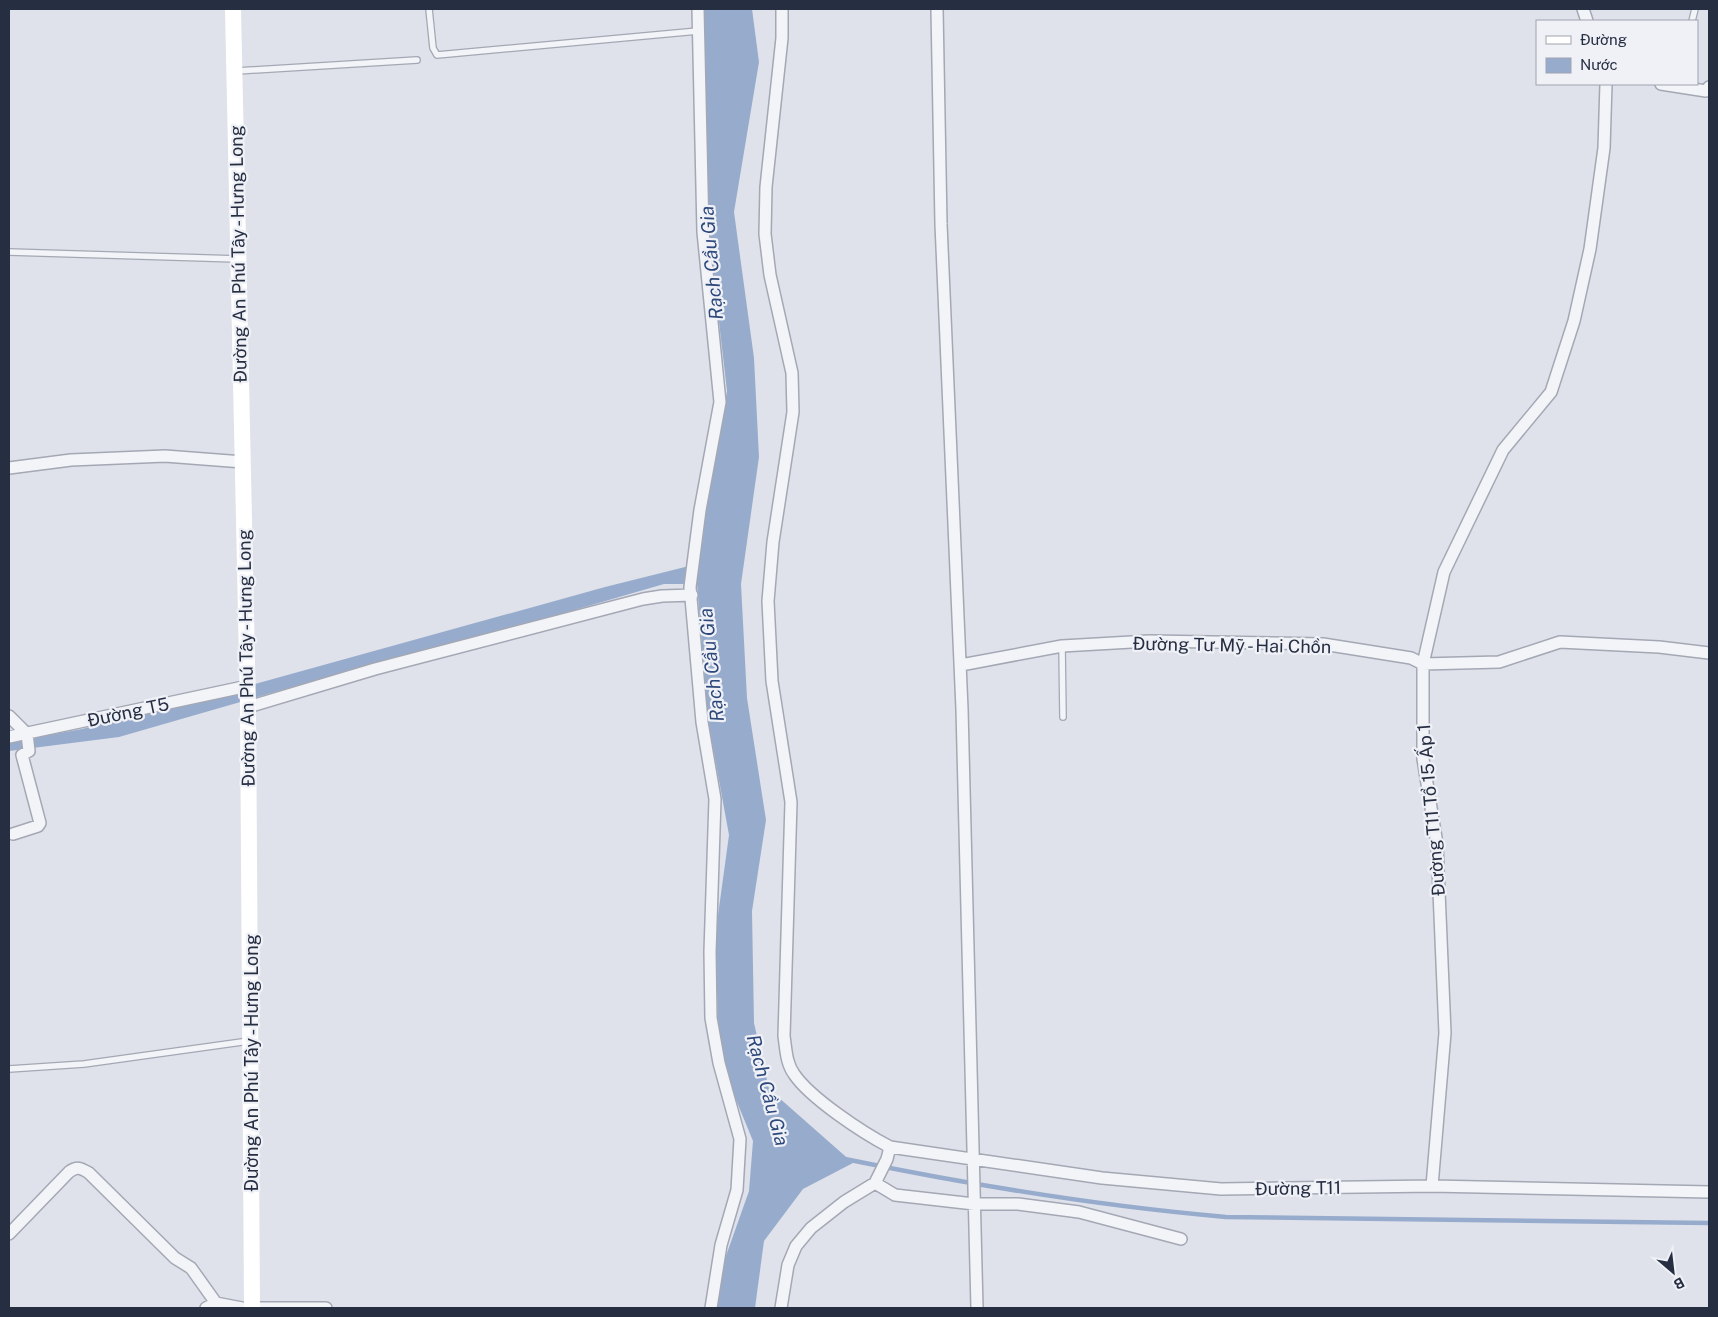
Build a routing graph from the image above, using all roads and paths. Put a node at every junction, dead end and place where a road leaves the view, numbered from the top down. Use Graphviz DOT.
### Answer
graph roads {
  1 [pos="233,9"];
  2 [pos="429,9"];
  3 [pos="698,9"];
  4 [pos="782,9"];
  5 [pos="937,9"];
  6 [pos="698,31"];
  7 [pos="417,60"];
  8 [pos="234,71"];
  9 [pos="1606,85"];
  10 [pos="1667,85"];
  11 [pos="1709,87"];
  12 [pos="9,252"];
  13 [pos="238,259"];
  14 [pos="243,462"];
  15 [pos="9,468"];
  16 [pos="691,591"];
  17 [pos="1062,646"];
  18 [pos="1709,653"];
  19 [pos="1423,664"];
  20 [pos="961,665"];
  21 [pos="248,686"];
  22 [pos="248,706"];
  23 [pos="9,716"];
  24 [pos="1063,717"];
  25 [pos="27,734"];
  26 [pos="9,736"];
  27 [pos="13,834"];
  28 [pos="251,1040"];
  29 [pos="9,1069"];
  30 [pos="890,1147"];
  31 [pos="974,1160"];
  32 [pos="875,1182"];
  33 [pos="1432,1186"];
  34 [pos="1709,1192"];
  35 [pos="974,1204"];
  36 [pos="9,1234"];
  37 [pos="1181,1239"];
  38 [pos="211,1306"];
  39 [pos="242,1308"];
  40 [pos="252,1308"];
  41 [pos="326,1308"];
  42 [pos="711,1308"];
  43 [pos="781,1308"];
  44 [pos="977,1308"];
  1 -- 8 [label="street, Đường An Phú Tây - Hưng Long"];
  2 -- 6 [label="lane"];
  3 -- 6 [label="street"];
  4 -- 30 [label="street, Đường T11"];
  5 -- 20 [label="street"];
  6 -- 16 [label="street"];
  7 -- 8 [label="lane"];
  8 -- 13 [label="street, Đường An Phú Tây - Hưng Long"];
  9 -- 19 [label="street, Đường T11 Tổ 15 Ấp 1"];
  10 -- 11 [label="street"];
  12 -- 13 [label="lane"];
  13 -- 14 [label="street, Đường An Phú Tây - Hưng Long"];
  14 -- 15 [label="street"];
  14 -- 21 [label="street, Đường An Phú Tây - Hưng Long"];
  16 -- 22 [label="street"];
  16 -- 42 [label="street"];
  17 -- 19 [label="street, Đường Tư Mỹ - Hai Chồn"];
  17 -- 20 [label="street, Đường Tư Mỹ - Hai Chồn"];
  17 -- 24 [label="lane"];
  18 -- 19 [label="street, Đường Tư Mỹ - Hai Chồn"];
  19 -- 33 [label="street, Đường T11 Tổ 15 Ấp 1"];
  20 -- 31 [label="street"];
  21 -- 22 [label="street, Đường An Phú Tây - Hưng Long"];
  21 -- 25 [label="street, Đường T5"];
  22 -- 28 [label="street, Đường An Phú Tây - Hưng Long"];
  23 -- 25 [label="street"];
  25 -- 26 [label="street, Đường T5"];
  25 -- 27 [label="street"];
  28 -- 29 [label="lane"];
  28 -- 40 [label="street, Đường An Phú Tây - Hưng Long"];
  30 -- 31 [label="street, Đường T11"];
  30 -- 32 [label="street"];
  31 -- 33 [label="street, Đường T11"];
  31 -- 35 [label="street"];
  32 -- 35 [label="street"];
  32 -- 43 [label="street"];
  33 -- 34 [label="street, Đường T11"];
  35 -- 37 [label="street"];
  35 -- 44 [label="street"];
  36 -- 38 [label="street"];
  38 -- 39 [label="street"];
  40 -- 41 [label="street"];
}
